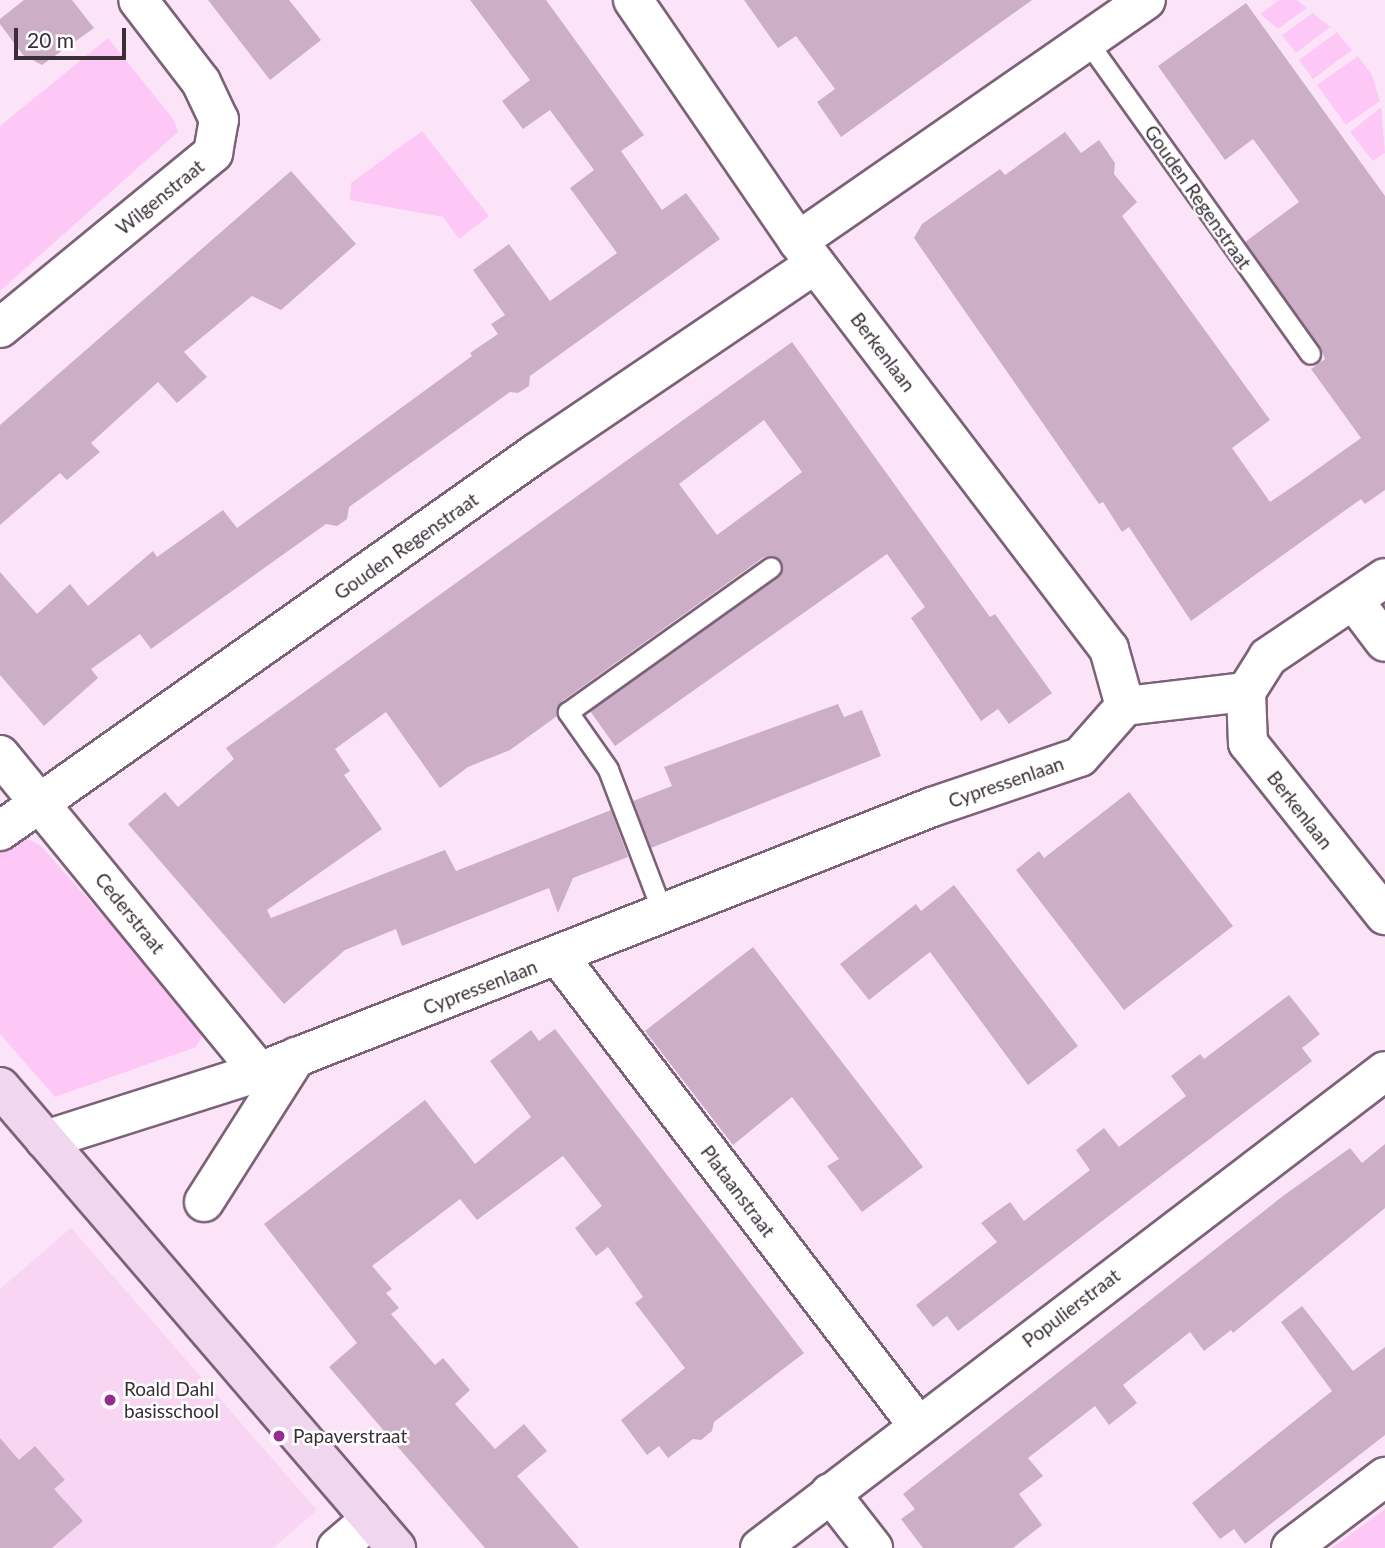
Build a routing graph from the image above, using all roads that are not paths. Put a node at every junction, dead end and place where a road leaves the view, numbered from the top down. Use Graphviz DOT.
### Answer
graph roads {
  1 [pos="138,0"];
  2 [pos="633,0"];
  3 [pos="1146,0"];
  4 [pos="1087,41"];
  5 [pos="806,252"];
  6 [pos="0,328"];
  7 [pos="1310,354"];
  8 [pos="771,567"];
  9 [pos="1385,578"];
  10 [pos="1354,601"];
  11 [pos="1385,642"];
  12 [pos="1246,692"];
  13 [pos="1125,706"];
  14 [pos="0,755"];
  15 [pos="39,801"];
  16 [pos="0,831"];
  17 [pos="1384,912"];
  18 [pos="664,916"];
  19 [pos="559,957"];
  20 [pos="296,1057"];
  21 [pos="1385,1071"];
  22 [pos="259,1072"];
  23 [pos="0,1087"];
  24 [pos="45,1140"];
  25 [pos="204,1202"];
  26 [pos="917,1424"];
  27 [pos="1385,1478"];
  28 [pos="830,1493"];
  29 [pos="371,1519"];
  30 [pos="337,1548"];
  31 [pos="396,1548"];
  32 [pos="760,1548"];
  33 [pos="873,1548"];
  34 [pos="1291,1548"];
  1 -- 6 [label="street, Wilgenstraat"];
  2 -- 5 [label="street, Berkenlaan"];
  3 -- 4 [label="street, Gouden Regenstraat"];
  4 -- 5 [label="street, Gouden Regenstraat"];
  4 -- 7 [label="lane, Gouden Regenstraat"];
  5 -- 13 [label="street, Berkenlaan"];
  5 -- 15 [label="street, Gouden Regenstraat"];
  8 -- 18 [label="lane"];
  9 -- 10 [label="street"];
  10 -- 11 [label="street"];
  10 -- 12 [label="street"];
  12 -- 13 [label="street"];
  12 -- 17 [label="street, Berkenlaan"];
  13 -- 18 [label="street, Cypressenlaan"];
  14 -- 15 [label="street, Cederstraat"];
  15 -- 16 [label="street, Gouden Regenstraat"];
  15 -- 22 [label="street, Cederstraat"];
  18 -- 19 [label="street, Cypressenlaan"];
  19 -- 20 [label="street, Cypressenlaan"];
  19 -- 26 [label="street, Plataanstraat"];
  20 -- 22 [label="street, Cypressenlaan"];
  20 -- 25 [label="street"];
  21 -- 26 [label="street, Populierstraat"];
  22 -- 24 [label="street, Cypressenlaan"];
  23 -- 24 [label="street"];
  24 -- 29 [label="street"];
  26 -- 28 [label="street, Populierstraat"];
  27 -- 34 [label="street"];
  28 -- 32 [label="street, Populierstraat"];
  28 -- 33 [label="street"];
  29 -- 30 [label="street"];
  29 -- 31 [label="street"];
}
